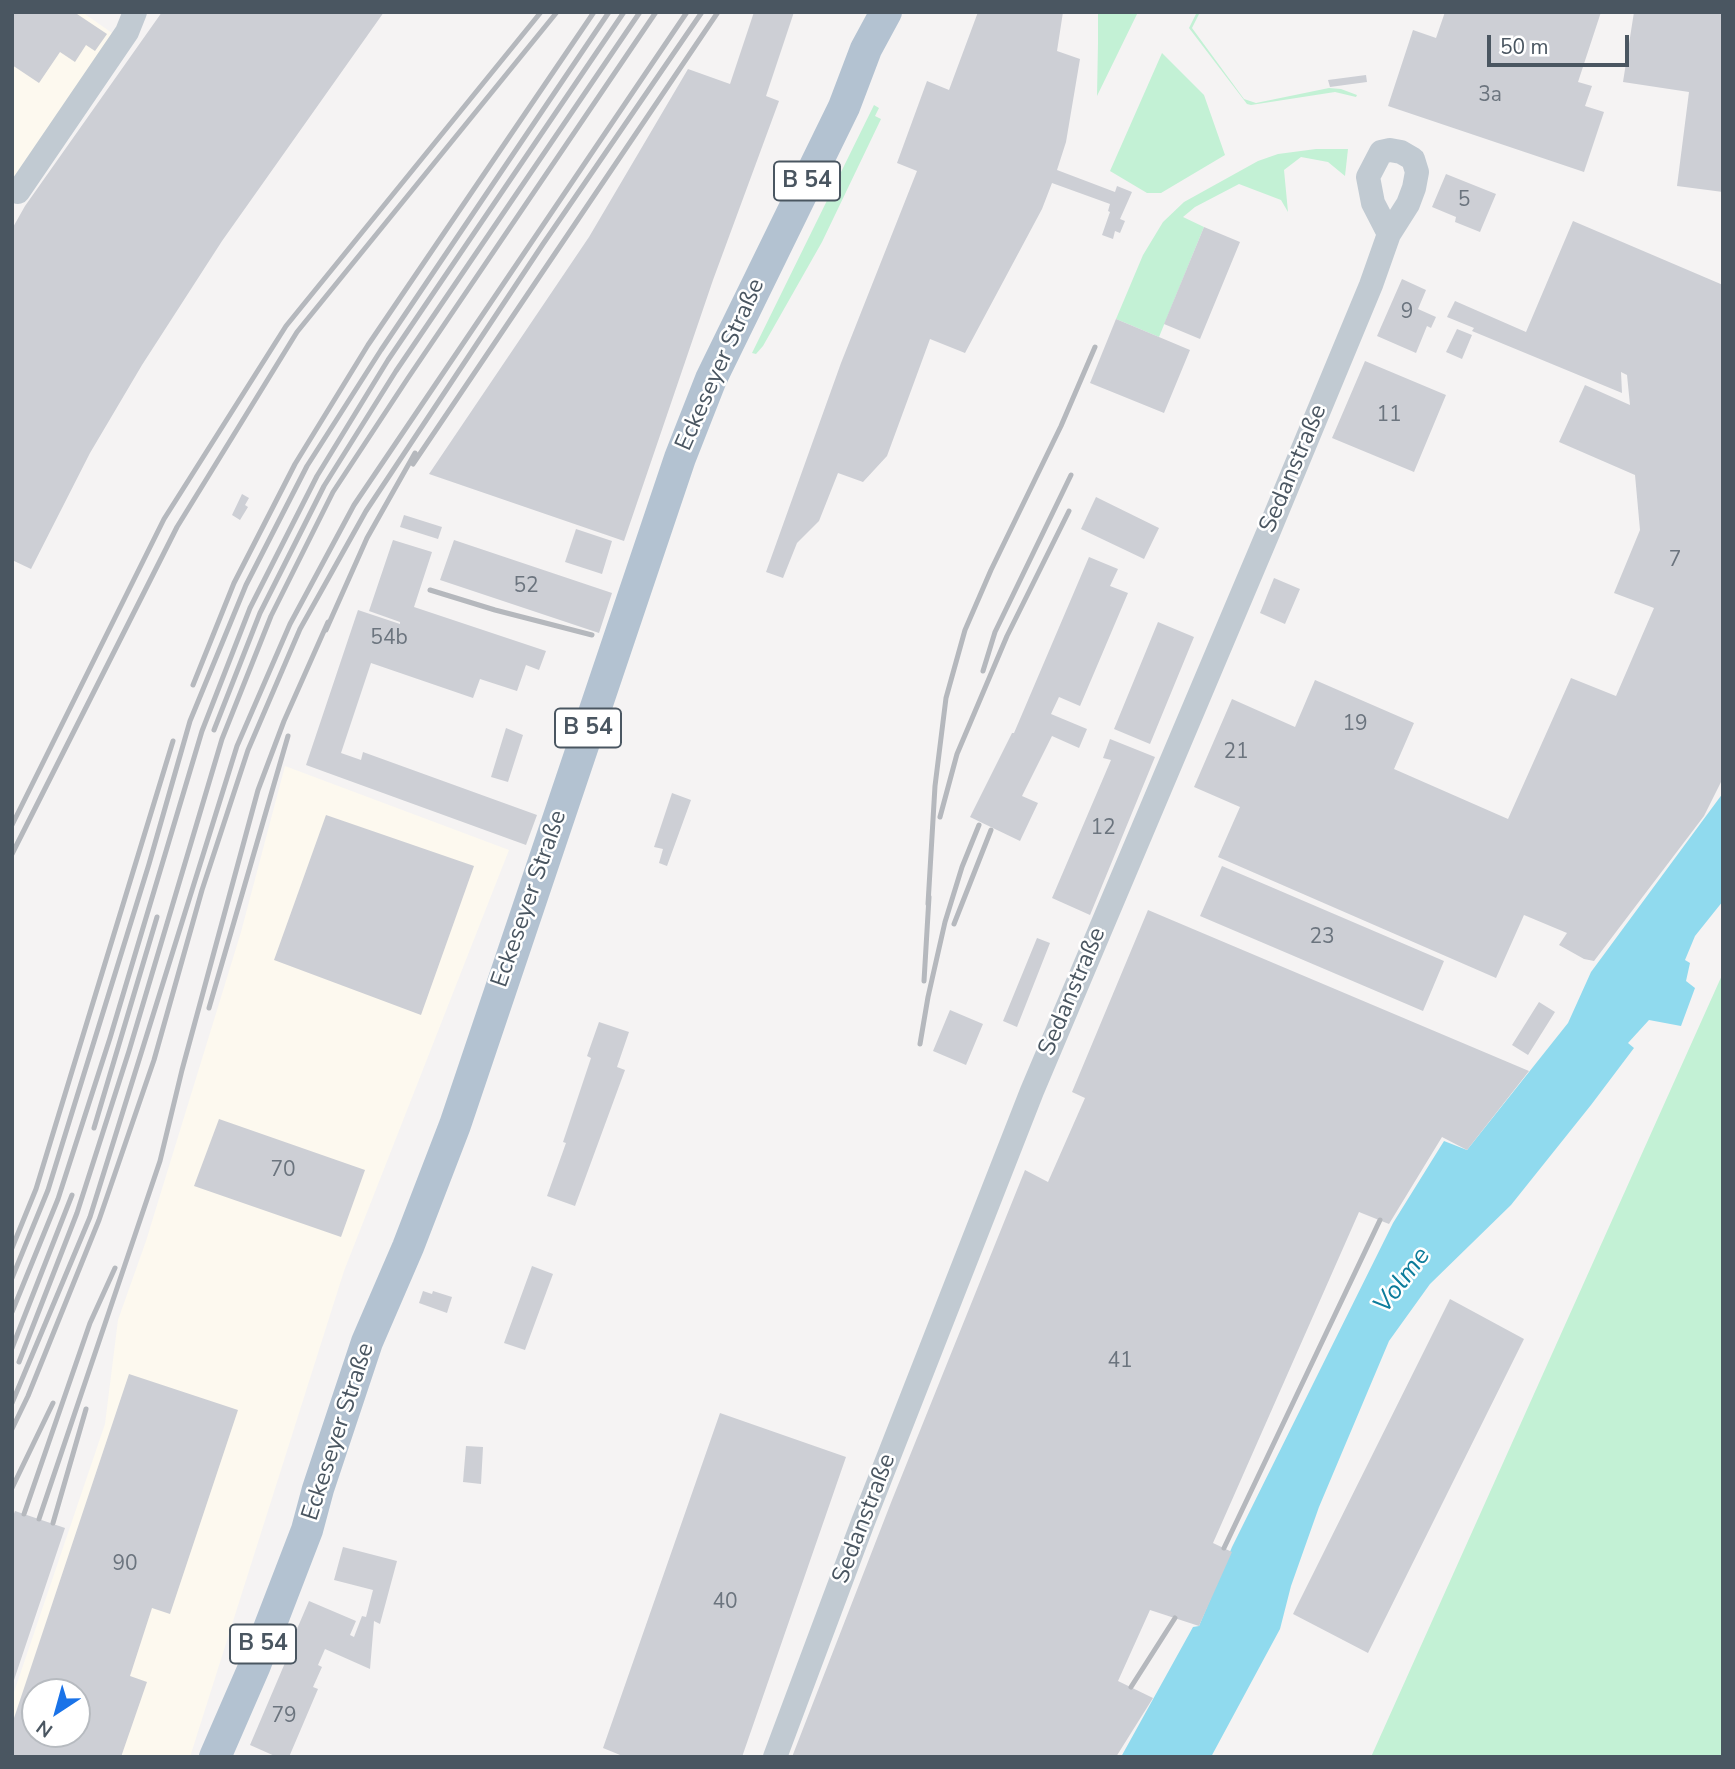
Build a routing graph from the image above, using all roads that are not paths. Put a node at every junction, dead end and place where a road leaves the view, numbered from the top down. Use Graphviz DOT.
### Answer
graph roads {
  1 [pos="135,12"];
  2 [pos="867,12"];
  3 [pos="886,12"];
  4 [pos="866,49"];
  5 [pos="15,191"];
  6 [pos="1390,234"];
  7 [pos="215,1757"];
  8 [pos="775,1757"];
  1 -- 5 [label="street"];
  2 -- 4 [label="main road, Eckeseyer Straße / B 54"];
  3 -- 4 [label="main road, Eckeseyer Straße / B 54"];
  4 -- 7 [label="main road, Eckeseyer Straße / B 54"];
  6 -- 8 [label="street, Sedanstraße"];
}
